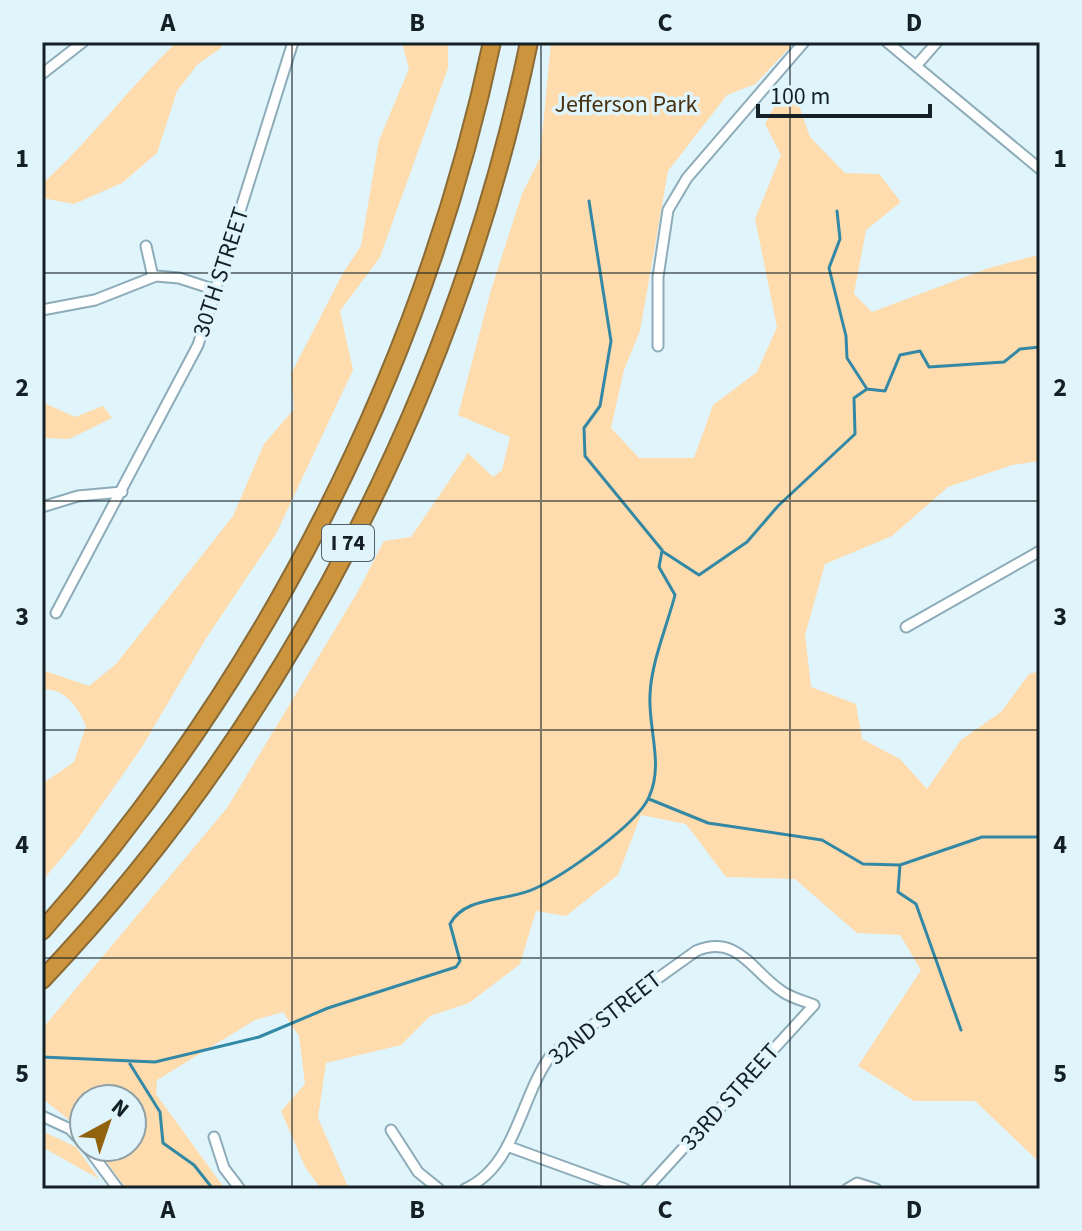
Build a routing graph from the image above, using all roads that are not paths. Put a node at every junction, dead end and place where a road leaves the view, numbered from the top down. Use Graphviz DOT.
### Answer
graph roads {
  1 [pos="83,42"];
  2 [pos="293,42"];
  3 [pos="492,42"];
  4 [pos="529,42"];
  5 [pos="804,42"];
  6 [pos="887,42"];
  7 [pos="937,42"];
  8 [pos="916,66"];
  9 [pos="42,74"];
  10 [pos="1040,169"];
  11 [pos="146,246"];
  12 [pos="153,277"];
  13 [pos="216,290"];
  14 [pos="42,310"];
  15 [pos="658,346"];
  16 [pos="122,492"];
  17 [pos="42,507"];
  18 [pos="1040,551"];
  19 [pos="56,613"];
  20 [pos="906,627"];
  21 [pos="42,931"];
  22 [pos="42,980"];
  23 [pos="814,1005"];
  24 [pos="42,1116"];
  25 [pos="68,1128"];
  26 [pos="391,1130"];
  27 [pos="214,1137"];
  28 [pos="507,1146"];
  29 [pos="98,1163"];
  30 [pos="118,1189"];
  31 [pos="240,1189"];
  32 [pos="439,1189"];
  33 [pos="465,1189"];
  34 [pos="625,1189"];
  35 [pos="646,1189"];
  36 [pos="847,1189"];
  37 [pos="876,1189"];
  1 -- 9 [label="street"];
  2 -- 13 [label="street, 30TH STREET"];
  3 -- 21 [label="highway, I 74"];
  4 -- 22 [label="highway, I 74"];
  5 -- 15 [label="street"];
  6 -- 8 [label="street"];
  7 -- 8 [label="street"];
  8 -- 10 [label="street"];
  11 -- 12 [label="street"];
  12 -- 13 [label="street"];
  12 -- 14 [label="street"];
  13 -- 16 [label="street, 30TH STREET"];
  16 -- 17 [label="street"];
  16 -- 19 [label="street, 30TH STREET"];
  18 -- 20 [label="street"];
  23 -- 28 [label="street, 32ND STREET"];
  23 -- 35 [label="street, 33RD STREET"];
  24 -- 25 [label="street"];
  26 -- 32 [label="street"];
  27 -- 31 [label="street"];
  28 -- 33 [label="street, 32ND STREET"];
  28 -- 34 [label="street"];
  29 -- 30 [label="street"];
  36 -- 37 [label="street"];
}
